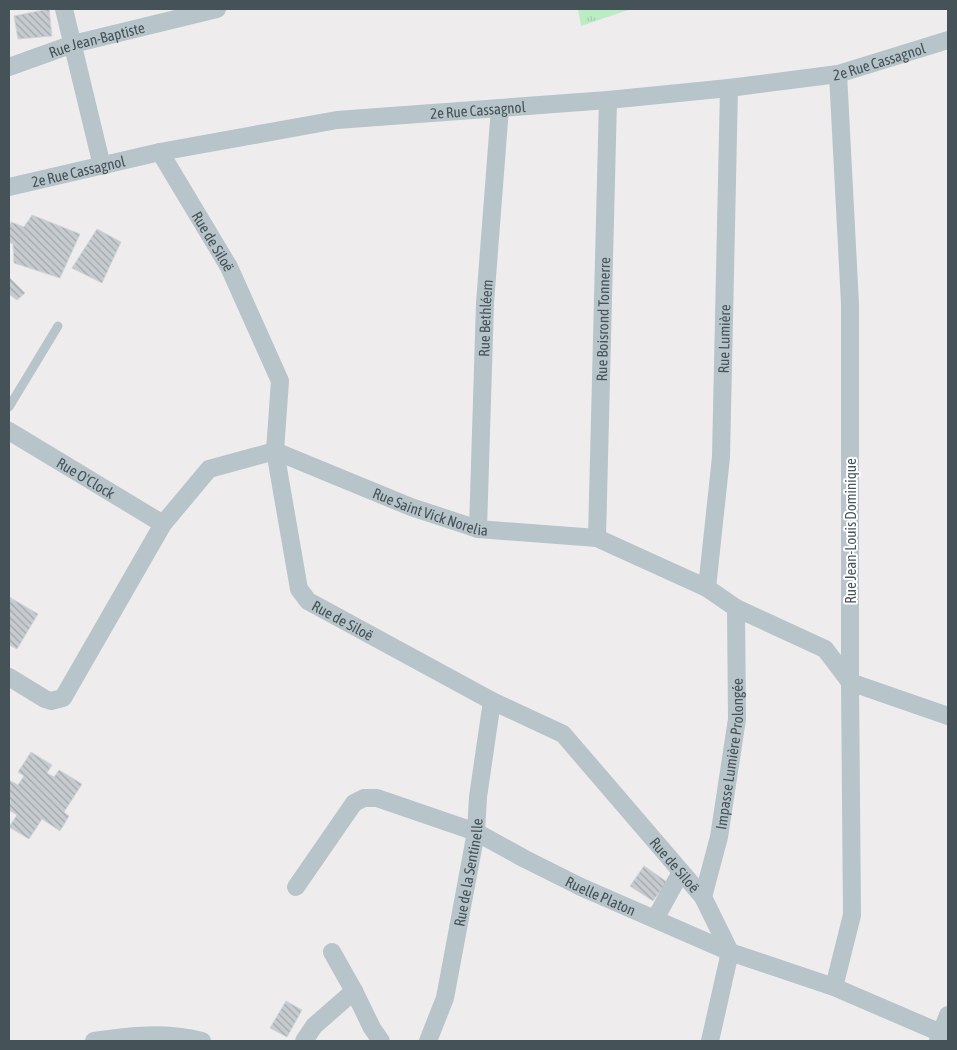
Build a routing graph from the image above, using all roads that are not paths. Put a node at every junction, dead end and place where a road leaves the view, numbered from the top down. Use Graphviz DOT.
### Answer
graph roads {
  1 [pos="64,9"];
  2 [pos="217,9"];
  3 [pos="948,40"];
  4 [pos="73,44"];
  5 [pos="9,67"];
  6 [pos="838,74"];
  7 [pos="729,88"];
  8 [pos="608,100"];
  9 [pos="500,108"];
  10 [pos="160,152"];
  11 [pos="102,166"];
  12 [pos="9,187"];
  13 [pos="58,326"];
  14 [pos="9,407"];
  15 [pos="9,431"];
  16 [pos="275,450"];
  17 [pos="163,524"];
  18 [pos="478,529"];
  19 [pos="597,538"];
  20 [pos="707,588"];
  21 [pos="736,608"];
  22 [pos="9,677"];
  23 [pos="850,682"];
  24 [pos="492,700"];
  25 [pos="948,716"];
  26 [pos="476,832"];
  27 [pos="681,872"];
  28 [pos="296,887"];
  29 [pos="703,897"];
  30 [pos="656,919"];
  31 [pos="332,952"];
  32 [pos="730,952"];
  33 [pos="834,987"];
  34 [pos="354,991"];
  35 [pos="948,1014"];
  36 [pos="940,1037"];
  37 [pos="94,1041"];
  38 [pos="202,1041"];
  39 [pos="304,1041"];
  40 [pos="381,1041"];
  41 [pos="428,1041"];
  42 [pos="710,1041"];
  1 -- 4 [label="street"];
  2 -- 4 [label="street, Rue Jean-Baptiste"];
  3 -- 6 [label="street, 2e Rue Cassagnol"];
  4 -- 5 [label="street, Rue Jean-Baptiste"];
  4 -- 11 [label="street"];
  6 -- 7 [label="street, 2e Rue Cassagnol"];
  6 -- 23 [label="street, Rue Jean-Louis Dominique"];
  7 -- 8 [label="street, 2e Rue Cassagnol"];
  7 -- 20 [label="street, Rue Lumière"];
  8 -- 9 [label="street, 2e Rue Cassagnol"];
  8 -- 19 [label="street, Rue Boisrond Tonnerre"];
  9 -- 10 [label="street, 2e Rue Cassagnol"];
  9 -- 18 [label="street, Rue Bethléem"];
  10 -- 11 [label="street, 2e Rue Cassagnol"];
  10 -- 16 [label="street, Rue de Siloë"];
  11 -- 12 [label="street, 2e Rue Cassagnol"];
  13 -- 14 [label="lane"];
  15 -- 17 [label="street, Rue O'Clock"];
  16 -- 17 [label="street"];
  16 -- 18 [label="street, Rue Saint Vick Norelia"];
  16 -- 24 [label="street, Rue de Siloë"];
  17 -- 22 [label="street"];
  18 -- 19 [label="street, Rue Saint Vick Norelia"];
  19 -- 20 [label="street, Rue Saint Vick Norelia"];
  20 -- 21 [label="street, Rue Saint Vick Norelia"];
  21 -- 23 [label="street, Rue Saint Vick Norelia"];
  21 -- 29 [label="street, Impasse Lumière Prolongée"];
  23 -- 25 [label="street"];
  23 -- 33 [label="street, Rue Jean-Louis Dominique"];
  24 -- 26 [label="street, Rue de la Sentinelle"];
  24 -- 27 [label="street, Rue de Siloë"];
  26 -- 28 [label="street, Ruelle Platon"];
  26 -- 30 [label="street, Ruelle Platon"];
  26 -- 41 [label="street, Rue de la Sentinelle"];
  27 -- 29 [label="street, Rue de Siloë"];
  27 -- 30 [label="street"];
  29 -- 32 [label="street, Rue de Siloë"];
  30 -- 32 [label="street, Ruelle Platon"];
  31 -- 34 [label="street"];
  32 -- 33 [label="street, Ruelle Platon"];
  32 -- 42 [label="street"];
  33 -- 36 [label="street, Ruelle Platon"];
  34 -- 39 [label="street"];
  34 -- 40 [label="street"];
  35 -- 36 [label="street"];
  37 -- 38 [label="street"];
}
